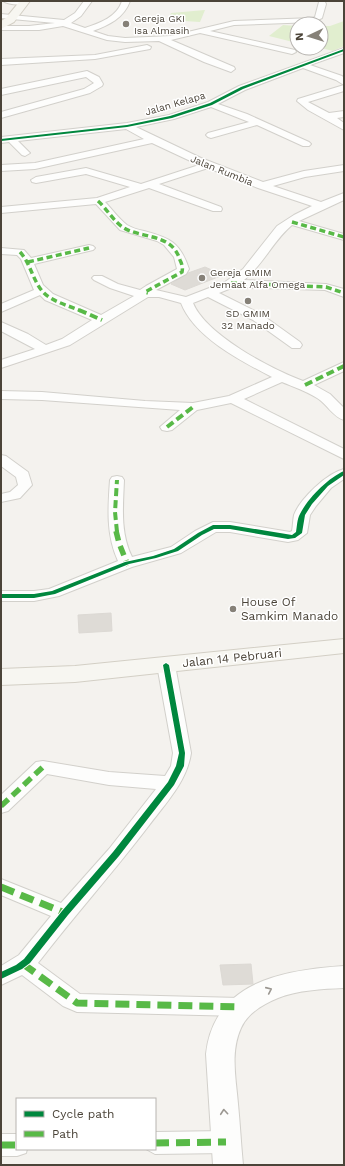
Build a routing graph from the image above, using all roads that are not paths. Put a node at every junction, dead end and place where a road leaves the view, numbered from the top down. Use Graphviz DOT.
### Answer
graph roads {
  1 [pos="7,1"];
  2 [pos="24,1"];
  3 [pos="88,1"];
  4 [pos="126,1"];
  5 [pos="322,4"];
  6 [pos="282,13"];
  7 [pos="319,15"];
  8 [pos="1,16"];
  9 [pos="12,16"];
  10 [pos="64,23"];
  11 [pos="1,27"];
  12 [pos="87,30"];
  13 [pos="201,32"];
  14 [pos="164,40"];
  15 [pos="344,50"];
  16 [pos="289,51"];
  17 [pos="1,62"];
  18 [pos="301,65"];
  19 [pos="231,69"];
  20 [pos="344,82"];
  21 [pos="344,88"];
  22 [pos="1,92"];
  23 [pos="211,104"];
  24 [pos="344,114"];
  25 [pos="1,115"];
  26 [pos="328,116"];
  27 [pos="258,122"];
  28 [pos="128,126"];
  29 [pos="344,127"];
  30 [pos="210,135"];
  31 [pos="11,139"];
  32 [pos="1,140"];
  33 [pos="153,140"];
  34 [pos="306,144"];
  35 [pos="25,153"];
  36 [pos="208,165"];
  37 [pos="1,168"];
  38 [pos="344,168"];
  39 [pos="36,180"];
  40 [pos="144,186"];
  41 [pos="262,186"];
  42 [pos="344,196"];
  43 [pos="98,201"];
  44 [pos="320,205"];
  45 [pos="217,209"];
  46 [pos="1,210"];
  47 [pos="292,222"];
  48 [pos="344,237"];
  49 [pos="89,248"];
  50 [pos="1,251"];
  51 [pos="28,262"];
  52 [pos="98,278"];
  53 [pos="231,283"];
  54 [pos="41,292"];
  55 [pos="209,292"];
  56 [pos="344,293"];
  57 [pos="146,294"];
  58 [pos="186,302"];
  59 [pos="1,308"];
  60 [pos="102,320"];
  61 [pos="1,326"];
  62 [pos="296,345"];
  63 [pos="45,350"];
  64 [pos="1,364"];
  65 [pos="344,366"];
  66 [pos="282,377"];
  67 [pos="305,385"];
  68 [pos="1,395"];
  69 [pos="233,399"];
  70 [pos="193,407"];
  71 [pos="344,416"];
  72 [pos="167,427"];
  73 [pos="344,455"];
  74 [pos="1,459"];
  75 [pos="344,473"];
  76 [pos="117,480"];
  77 [pos="1,498"];
  78 [pos="127,563"];
  79 [pos="1,596"];
  80 [pos="344,646"];
  81 [pos="166,665"];
  82 [pos="1,677"];
  83 [pos="171,783"];
  84 [pos="1,806"];
  85 [pos="1,887"];
  86 [pos="65,913"];
  87 [pos="23,964"];
  88 [pos="1,976"];
  89 [pos="344,977"];
  90 [pos="240,1007"];
  91 [pos="156,1143"];
  92 [pos="1,1145"];
  93 [pos="16,1145"];
  94 [pos="227,1153"];
  1 -- 2 [label="street"];
  2 -- 9 [label="main road"];
  3 -- 10 [label="street"];
  4 -- 12 [label="street"];
  5 -- 7 [label="street"];
  6 -- 7 [label="street"];
  7 -- 13 [label="street"];
  8 -- 9 [label="street"];
  9 -- 10 [label="street"];
  9 -- 11 [label="main road"];
  10 -- 11 [label="street"];
  10 -- 12 [label="street"];
  12 -- 14 [label="street"];
  13 -- 14 [label="street"];
  13 -- 16 [label="street"];
  14 -- 17 [label="street"];
  14 -- 19 [label="street"];
  15 -- 18 [label="street, Jalan Kelapa"];
  18 -- 20 [label="street"];
  18 -- 23 [label="street, Jalan Kelapa"];
  21 -- 26 [label="street"];
  22 -- 25 [label="street"];
  23 -- 27 [label="street"];
  23 -- 28 [label="street, Jalan Kelapa"];
  24 -- 26 [label="street"];
  26 -- 29 [label="street"];
  27 -- 30 [label="street"];
  27 -- 34 [label="street"];
  28 -- 31 [label="street, Jalan Kelapa"];
  28 -- 33 [label="street, Jalan Rumbia"];
  31 -- 32 [label="street, Jalan Kelapa"];
  31 -- 35 [label="street"];
  33 -- 36 [label="street, Jalan Rumbia"];
  33 -- 37 [label="street"];
  36 -- 40 [label="street"];
  36 -- 41 [label="street, Jalan Rumbia"];
  38 -- 41 [label="street"];
  39 -- 40 [label="street"];
  40 -- 43 [label="street"];
  40 -- 45 [label="street"];
  41 -- 44 [label="street, Jalan Rumbia"];
  42 -- 44 [label="street"];
  43 -- 46 [label="street"];
  43 -- 57 [label="street"];
  44 -- 47 [label="street"];
  47 -- 48 [label="street"];
  47 -- 53 [label="street"];
  49 -- 51 [label="street"];
  50 -- 51 [label="street"];
  51 -- 54 [label="street"];
  52 -- 57 [label="street"];
  53 -- 55 [label="street"];
  53 -- 56 [label="street"];
  54 -- 59 [label="street"];
  54 -- 60 [label="street"];
  55 -- 58 [label="street"];
  55 -- 62 [label="street"];
  57 -- 58 [label="street"];
  57 -- 60 [label="street"];
  58 -- 66 [label="street"];
  60 -- 63 [label="street"];
  61 -- 63 [label="street"];
  63 -- 64 [label="street"];
  65 -- 67 [label="street"];
  66 -- 67 [label="street"];
  66 -- 69 [label="street"];
  67 -- 71 [label="street"];
  68 -- 70 [label="street"];
  69 -- 70 [label="street"];
  69 -- 73 [label="street"];
  70 -- 72 [label="street"];
  74 -- 77 [label="street"];
  75 -- 78 [label="street"];
  76 -- 78 [label="street"];
  78 -- 79 [label="street"];
  80 -- 81 [label="main road, Jalan 14 Pebruari"];
  81 -- 82 [label="main road, Jalan 14 Pebruari"];
  81 -- 83 [label="street"];
  83 -- 84 [label="street"];
  83 -- 86 [label="street"];
  85 -- 86 [label="street"];
  86 -- 87 [label="street"];
  87 -- 88 [label="street"];
  87 -- 90 [label="street"];
  90 -- 89 [label="street, one-way"];
  94 -- 90 [label="street, one-way"];
  91 -- 94 [label="street"];
  92 -- 93 [label="street"];
}
